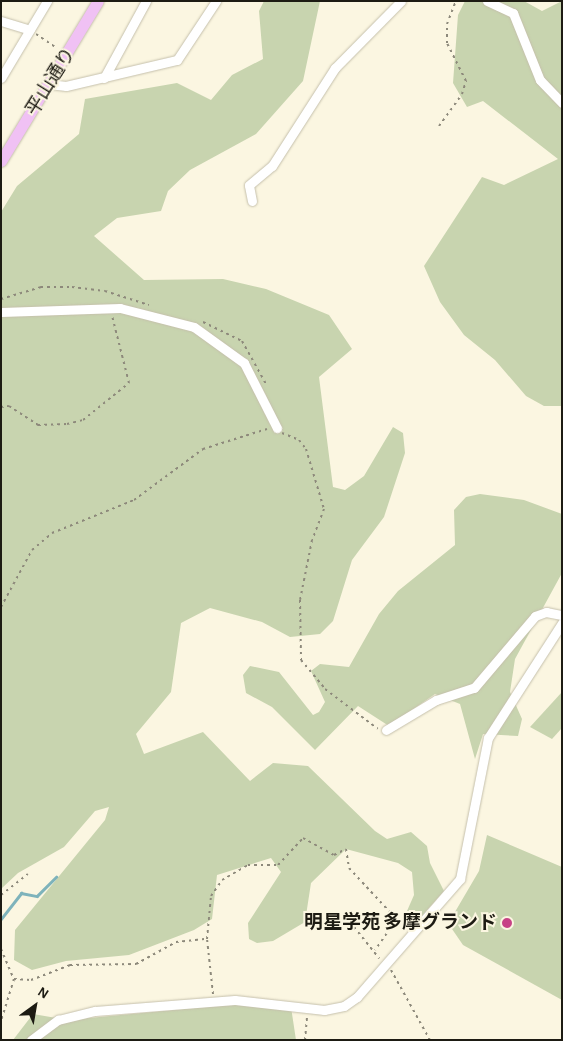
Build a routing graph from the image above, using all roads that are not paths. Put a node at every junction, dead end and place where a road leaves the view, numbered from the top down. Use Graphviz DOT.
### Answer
graph roads {
  1 [pos="47,1"];
  2 [pos="98,1"];
  3 [pos="146,1"];
  4 [pos="216,1"];
  5 [pos="402,1"];
  6 [pos="487,1"];
  7 [pos="1,21"];
  8 [pos="30,30"];
  9 [pos="2,77"];
  10 [pos="104,78"];
  11 [pos="49,84"];
  12 [pos="562,103"];
  13 [pos="1,161"];
  14 [pos="252,201"];
  15 [pos="1,312"];
  16 [pos="277,428"];
  17 [pos="562,615"];
  18 [pos="562,623"];
  19 [pos="386,730"];
  20 [pos="31,1040"];
  1 -- 8 [label="street"];
  2 -- 11 [label="main road, 平山通り"];
  3 -- 10 [label="street"];
  4 -- 10 [label="street"];
  5 -- 14 [label="street"];
  6 -- 12 [label="street"];
  7 -- 8 [label="street"];
  8 -- 9 [label="street"];
  10 -- 11 [label="street"];
  11 -- 13 [label="main road, 平山通り"];
  15 -- 16 [label="street"];
  17 -- 19 [label="street"];
  18 -- 20 [label="street"];
}
